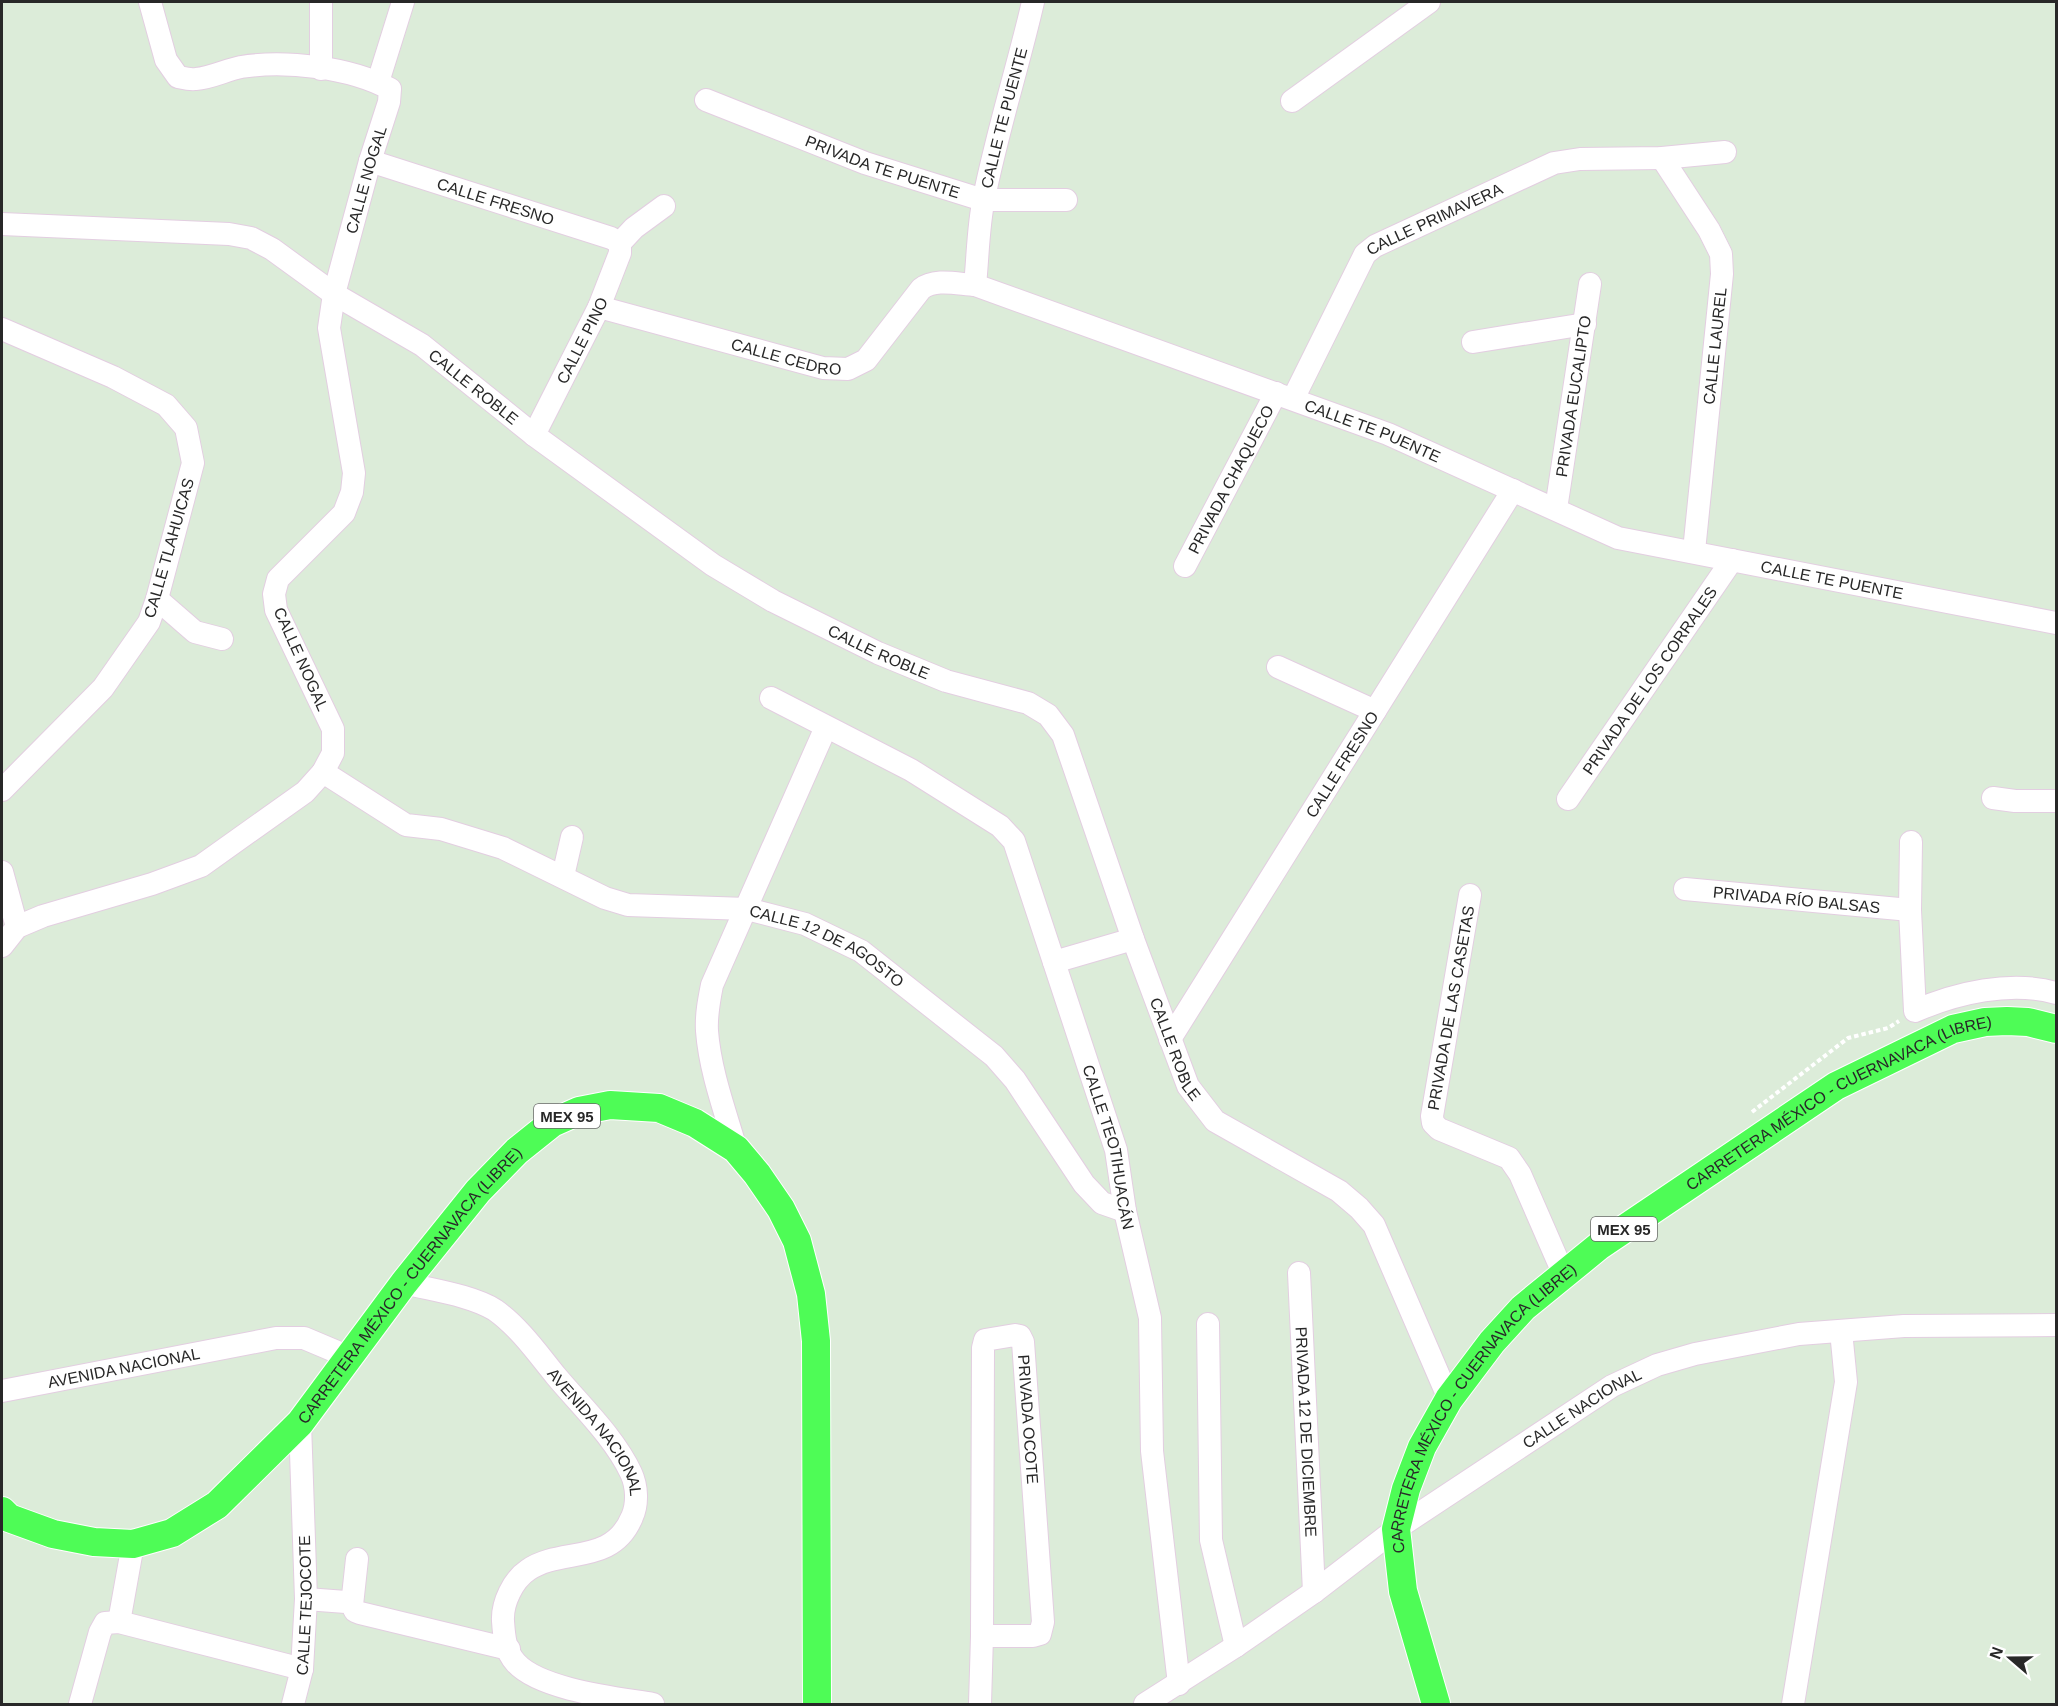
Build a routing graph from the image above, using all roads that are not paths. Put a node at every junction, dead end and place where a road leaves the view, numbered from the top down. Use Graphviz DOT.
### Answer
graph roads {
  1 [pos="150,2"];
  2 [pos="321,2"];
  3 [pos="403,2"];
  4 [pos="1033,2"];
  5 [pos="1429,2"];
  6 [pos="321,69"];
  7 [pos="384,86"];
  8 [pos="706,100"];
  9 [pos="1292,101"];
  10 [pos="1725,152"];
  11 [pos="1662,158"];
  12 [pos="370,161"];
  13 [pos="983,200"];
  14 [pos="1066,201"];
  15 [pos="664,206"];
  16 [pos="2,224"];
  17 [pos="620,243"];
  18 [pos="1590,284"];
  19 [pos="975,285"];
  20 [pos="334,294"];
  21 [pos="599,307"];
  22 [pos="1585,324"];
  23 [pos="2,329"];
  24 [pos="1473,342"];
  25 [pos="1284,396"];
  26 [pos="534,435"];
  27 [pos="1514,490"];
  28 [pos="1556,509"];
  29 [pos="1694,551"];
  30 [pos="1732,560"];
  31 [pos="1185,566"];
  32 [pos="157,599"];
  33 [pos="2056,623"];
  34 [pos="222,639"];
  35 [pos="1278,667"];
  36 [pos="771,698"];
  37 [pos="1375,711"];
  38 [pos="826,727"];
  39 [pos="323,772"];
  40 [pos="2,790"];
  41 [pos="1993,798"];
  42 [pos="1568,799"];
  43 [pos="2056,801"];
  44 [pos="572,837"];
  45 [pos="1911,842"];
  46 [pos="2,872"];
  47 [pos="562,876"];
  48 [pos="1685,889"];
  49 [pos="1470,895"];
  50 [pos="747,909"];
  51 [pos="1910,910"];
  52 [pos="16,927"];
  53 [pos="1133,939"];
  54 [pos="2,946"];
  55 [pos="1054,962"];
  56 [pos="2056,993"];
  57 [pos="2056,1029"];
  58 [pos="1170,1039"];
  59 [pos="736,1149"];
  60 [pos="1125,1211"];
  61 [pos="1299,1272"];
  62 [pos="1564,1275"];
  63 [pos="404,1283"];
  64 [pos="1208,1324"];
  65 [pos="2056,1325"];
  66 [pos="1841,1331"];
  67 [pos="349,1357"];
  68 [pos="2,1391"];
  69 [pos="1449,1399"];
  70 [pos="300,1423"];
  71 [pos="2,1511"];
  72 [pos="1396,1529"];
  73 [pos="133,1544"];
  74 [pos="357,1559"];
  75 [pos="1314,1592"];
  76 [pos="306,1599"];
  77 [pos="352,1605"];
  78 [pos="112,1622"];
  79 [pos="982,1636"];
  80 [pos="1236,1646"];
  81 [pos="509,1649"];
  82 [pos="302,1669"];
  83 [pos="1179,1684"];
  84 [pos="80,1704"];
  85 [pos="292,1704"];
  86 [pos="653,1704"];
  87 [pos="818,1704"];
  88 [pos="980,1704"];
  89 [pos="1145,1704"];
  90 [pos="1436,1704"];
  91 [pos="1793,1704"];
  1 -- 6 [label="street"];
  2 -- 6 [label="street"];
  3 -- 7 [label="street, CALLE NOGAL"];
  4 -- 13 [label="street, CALLE TE PUENTE"];
  5 -- 9 [label="street"];
  6 -- 7 [label="street"];
  7 -- 12 [label="street, CALLE NOGAL"];
  8 -- 13 [label="street, PRIVADA TE PUENTE"];
  10 -- 11 [label="street, CALLE PRIMAVERA"];
  11 -- 25 [label="street, CALLE PRIMAVERA"];
  11 -- 29 [label="street, CALLE LAUREL"];
  12 -- 17 [label="street, CALLE FRESNO"];
  12 -- 20 [label="street, CALLE NOGAL"];
  13 -- 14 [label="street, PRIVADA TE PUENTE"];
  13 -- 19 [label="street, CALLE TE PUENTE"];
  15 -- 17 [label="street"];
  16 -- 20 [label="street, CALLE ROBLE"];
  17 -- 21 [label="street, CALLE PINO"];
  18 -- 22 [label="street, PRIVADA EUCALIPTO"];
  19 -- 21 [label="street, CALLE CEDRO"];
  19 -- 25 [label="street, CALLE TE PUENTE"];
  20 -- 26 [label="street, CALLE ROBLE"];
  20 -- 39 [label="street, CALLE NOGAL"];
  21 -- 26 [label="street, CALLE PINO"];
  22 -- 24 [label="street"];
  22 -- 28 [label="street, PRIVADA EUCALIPTO"];
  23 -- 32 [label="street, CALLE TLAHUICAS"];
  25 -- 27 [label="street, CALLE TE PUENTE"];
  25 -- 31 [label="street, PRIVADA CHAQUECO"];
  26 -- 53 [label="street, CALLE ROBLE"];
  27 -- 28 [label="street, CALLE TE PUENTE"];
  27 -- 37 [label="street, CALLE FRESNO"];
  28 -- 29 [label="street, CALLE TE PUENTE"];
  29 -- 30 [label="street, CALLE TE PUENTE"];
  30 -- 33 [label="street, CALLE TE PUENTE"];
  30 -- 42 [label="street, PRIVADA DE LOS CORRALES"];
  32 -- 34 [label="street"];
  32 -- 40 [label="street, CALLE TLAHUICAS"];
  35 -- 37 [label="street"];
  36 -- 38 [label="street, CALLE TEOTIHUACÁN"];
  37 -- 58 [label="street, CALLE FRESNO"];
  38 -- 50 [label="street"];
  38 -- 55 [label="street, CALLE TEOTIHUACÁN"];
  39 -- 47 [label="street, CALLE 12 DE AGOSTO"];
  39 -- 52 [label="street, CALLE NOGAL"];
  41 -- 43 [label="street"];
  44 -- 47 [label="street"];
  45 -- 51 [label="street"];
  46 -- 52 [label="street"];
  47 -- 50 [label="street, CALLE 12 DE AGOSTO"];
  48 -- 51 [label="street, PRIVADA RÍO BALSAS"];
  49 -- 62 [label="street, PRIVADA DE LAS CASETAS"];
  50 -- 59 [label="street"];
  50 -- 60 [label="street, CALLE 12 DE AGOSTO"];
  51 -- 56 [label="street"];
  52 -- 54 [label="street"];
  53 -- 55 [label="street"];
  53 -- 58 [label="street, CALLE ROBLE"];
  55 -- 60 [label="street, CALLE TEOTIHUACÁN"];
  57 -- 62 [label="main road, CARRETERA MÉXICO - CUERNAVACA (LIBRE) / MEX 95"];
  58 -- 69 [label="street, CALLE ROBLE"];
  59 -- 63 [label="main road, CARRETERA MÉXICO - CUERNAVACA (LIBRE) / MEX 95"];
  59 -- 87 [label="main road, CARRETERA MÉXICO - CUERNAVACA (LIBRE) / MEX 95"];
  60 -- 83 [label="street, CALLE TEOTIHUACÁN"];
  61 -- 75 [label="street, PRIVADA 12 DE DICIEMBRE"];
  62 -- 69 [label="main road, CARRETERA MÉXICO - CUERNAVACA (LIBRE) / MEX 95"];
  63 -- 67 [label="main road, CARRETERA MÉXICO - CUERNAVACA (LIBRE) / MEX 95"];
  63 -- 81 [label="street, AVENIDA NACIONAL"];
  64 -- 80 [label="street"];
  65 -- 66 [label="street, CALLE NACIONAL"];
  66 -- 72 [label="street, CALLE NACIONAL"];
  66 -- 91 [label="street"];
  67 -- 68 [label="street, AVENIDA NACIONAL"];
  67 -- 70 [label="main road, CARRETERA MÉXICO - CUERNAVACA (LIBRE) / MEX 95"];
  69 -- 72 [label="main road, CARRETERA MÉXICO - CUERNAVACA (LIBRE) / MEX 95"];
  70 -- 73 [label="main road, CARRETERA MÉXICO - CUERNAVACA (LIBRE) / MEX 95"];
  70 -- 76 [label="street, CALLE TEJOCOTE"];
  71 -- 73 [label="main road, CARRETERA MÉXICO - CUERNAVACA (LIBRE) / MEX 95"];
  72 -- 75 [label="street, CALLE NACIONAL"];
  72 -- 90 [label="main road, CARRETERA MÉXICO - CUERNAVACA (LIBRE) / MEX 95"];
  73 -- 78 [label="street"];
  74 -- 77 [label="street"];
  75 -- 80 [label="street, CALLE NACIONAL"];
  76 -- 77 [label="street"];
  76 -- 82 [label="street, CALLE TEJOCOTE"];
  77 -- 81 [label="street"];
  78 -- 82 [label="street, CALLE TEJOCOTE"];
  78 -- 84 [label="street"];
  79 -- 79 [label="street, PRIVADA OCOTE"];
  79 -- 88 [label="street, PRIVADA OCOTE"];
  80 -- 83 [label="street, CALLE NACIONAL"];
  81 -- 86 [label="street, AVENIDA NACIONAL"];
  82 -- 85 [label="street"];
  83 -- 89 [label="street"];
}
